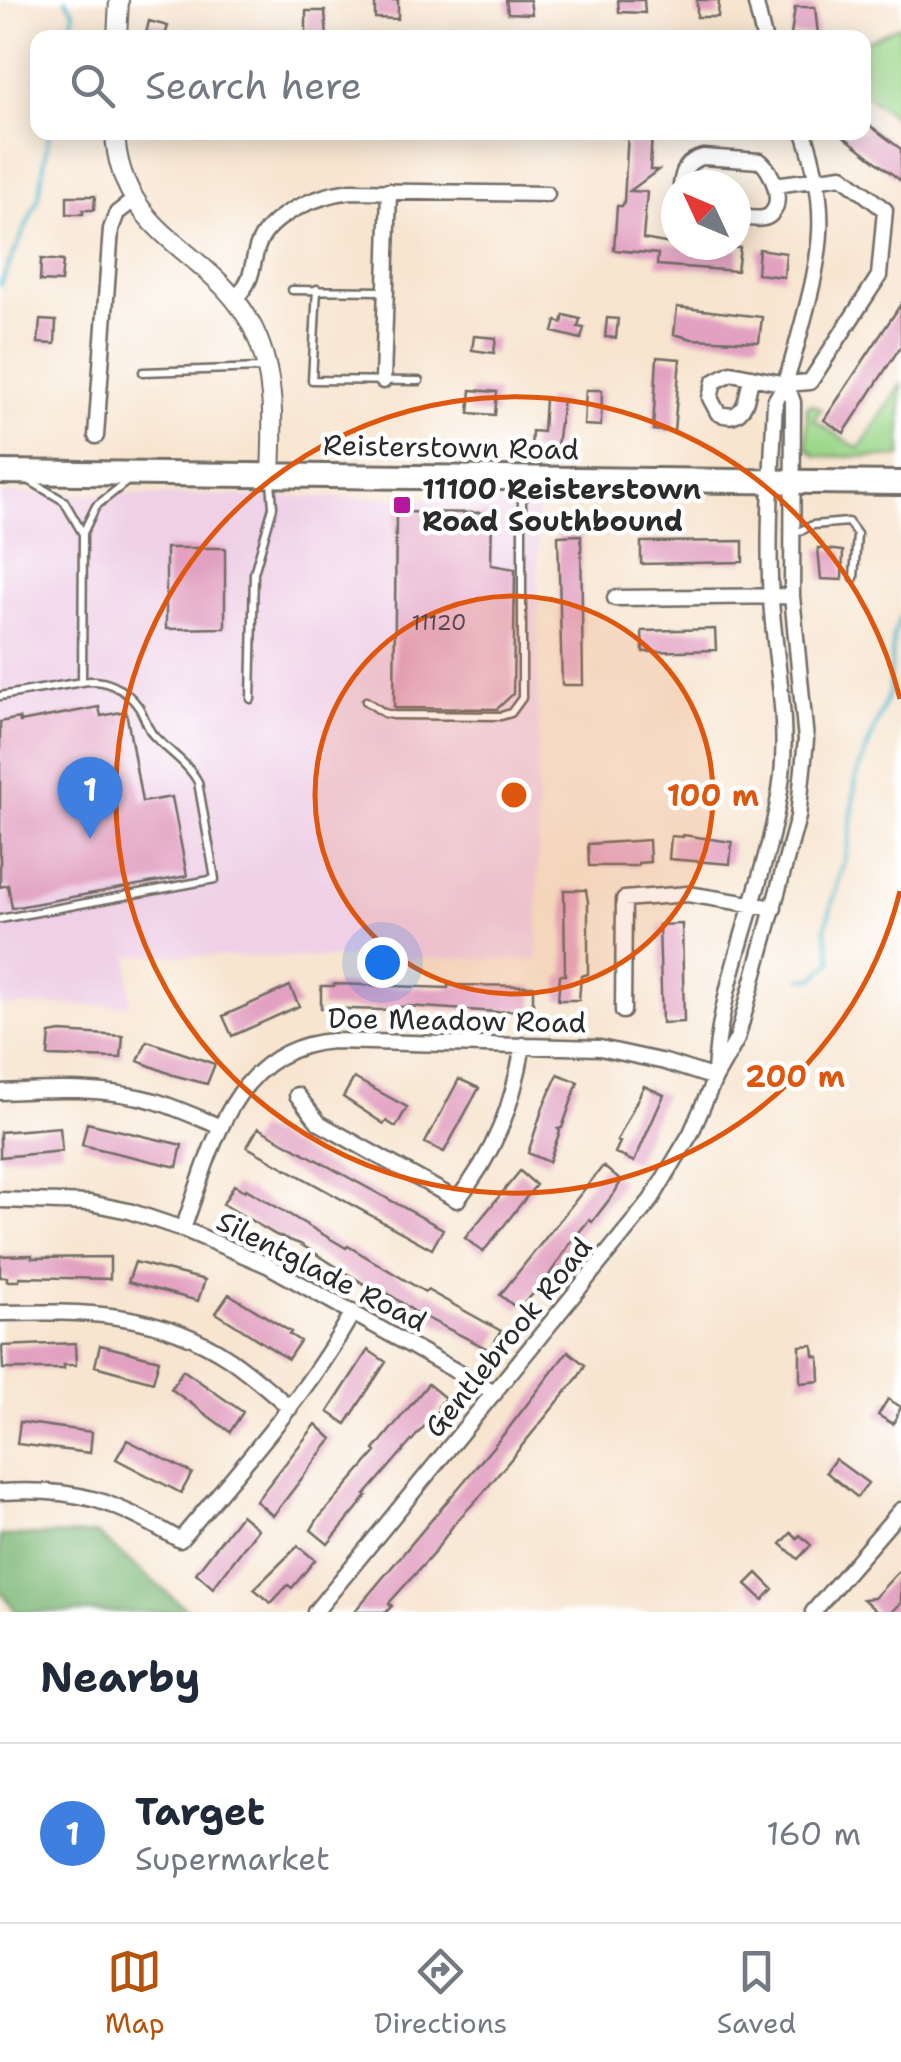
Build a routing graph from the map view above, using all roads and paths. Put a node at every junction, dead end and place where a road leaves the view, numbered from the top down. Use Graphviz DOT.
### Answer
graph roads {
  1 [pos="119,0"];
  2 [pos="755,0"];
  3 [pos="117,30"];
  4 [pos="762,30"];
  5 [pos="117,140"];
  6 [pos="806,140"];
  7 [pos="683,170"];
  8 [pos="818,179"];
  9 [pos="775,185"];
  10 [pos="389,191"];
  11 [pos="547,194"];
  12 [pos="134,200"];
  13 [pos="751,216"];
  14 [pos="292,290"];
  15 [pos="317,290"];
  16 [pos="385,291"];
  17 [pos="235,298"];
  18 [pos="268,366"];
  19 [pos="143,372"];
  20 [pos="751,377"];
  21 [pos="382,381"];
  22 [pos="419,382"];
  23 [pos="786,384"];
  24 [pos="96,436"];
  25 [pos="6,472"];
  26 [pos="138,474"];
  27 [pos="271,475"];
  28 [pos="522,478"];
  29 [pos="781,482"];
  30 [pos="901,484"];
  31 [pos="82,534"];
  32 [pos="793,534"];
  33 [pos="854,578"];
  34 [pos="792,596"];
  35 [pos="771,597"];
  36 [pos="615,598"];
  37 [pos="82,682"];
  38 [pos="0,696"];
  39 [pos="251,700"];
  40 [pos="366,701"];
  41 [pos="751,904"];
  42 [pos="774,908"];
  43 [pos="0,918"];
  44 [pos="623,1011"];
  45 [pos="523,1045"];
  46 [pos="715,1078"];
  47 [pos="0,1092"];
  48 [pos="297,1095"];
  49 [pos="221,1126"];
  50 [pos="0,1200"];
  51 [pos="182,1228"];
  52 [pos="353,1312"];
  53 [pos="0,1313"];
  54 [pos="496,1393"];
  55 [pos="290,1408"];
  56 [pos="0,1492"];
  57 [pos="901,1510"];
  58 [pos="315,1612"];
  59 [pos="813,1612"];
  1 -- 3 [label="street"];
  2 -- 4 [label="street"];
  5 -- 12 [label="street"];
  6 -- 8 [label="street"];
  7 -- 9 [label="street"];
  8 -- 9 [label="street"];
  8 -- 23 [label="street"];
  8 -- 23 [label="street"];
  9 -- 13 [label="street"];
  10 -- 11 [label="street"];
  10 -- 16 [label="street"];
  10 -- 17 [label="street"];
  12 -- 17 [label="street"];
  12 -- 24 [label="street"];
  14 -- 15 [label="lane"];
  15 -- 16 [label="lane"];
  15 -- 21 [label="lane"];
  16 -- 21 [label="street"];
  17 -- 18 [label="street"];
  18 -- 19 [label="lane"];
  18 -- 27 [label="street"];
  20 -- 23 [label="street"];
  21 -- 22 [label="lane"];
  23 -- 29 [label="street"];
  25 -- 26 [label="main road, Reisterstown Road"];
  25 -- 31 [label="lane"];
  26 -- 27 [label="main road, Reisterstown Road"];
  26 -- 31 [label="lane"];
  27 -- 28 [label="main road, Reisterstown Road"];
  27 -- 39 [label="lane"];
  28 -- 29 [label="main road, Reisterstown Road"];
  28 -- 40 [label="lane"];
  29 -- 30 [label="main road, Reisterstown Road"];
  29 -- 32 [label="street, Gentlebrook Road"];
  29 -- 35 [label="street, Gentlebrook Road"];
  31 -- 37 [label="lane"];
  32 -- 33 [label="lane"];
  32 -- 34 [label="street, Gentlebrook Road"];
  34 -- 35 [label="street"];
  34 -- 42 [label="street, Gentlebrook Road"];
  35 -- 36 [label="street"];
  35 -- 41 [label="street, Gentlebrook Road"];
  37 -- 38 [label="lane"];
  37 -- 43 [label="lane"];
  41 -- 42 [label="street"];
  41 -- 44 [label="street"];
  41 -- 46 [label="street, Gentlebrook Road"];
  42 -- 46 [label="street, Gentlebrook Road"];
  45 -- 46 [label="street, Doe Meadow Road"];
  45 -- 48 [label="street"];
  45 -- 49 [label="street, Doe Meadow Road"];
  46 -- 54 [label="street, Gentlebrook Road"];
  47 -- 49 [label="street"];
  49 -- 51 [label="street, Doe Meadow Road"];
  50 -- 51 [label="street, Silentglade Road"];
  51 -- 52 [label="street, Silentglade Road"];
  52 -- 54 [label="street, Silentglade Road"];
  52 -- 55 [label="street"];
  53 -- 55 [label="street"];
  54 -- 58 [label="street, Gentlebrook Road"];
  55 -- 56 [label="street"];
  57 -- 59 [label="street"];
}
